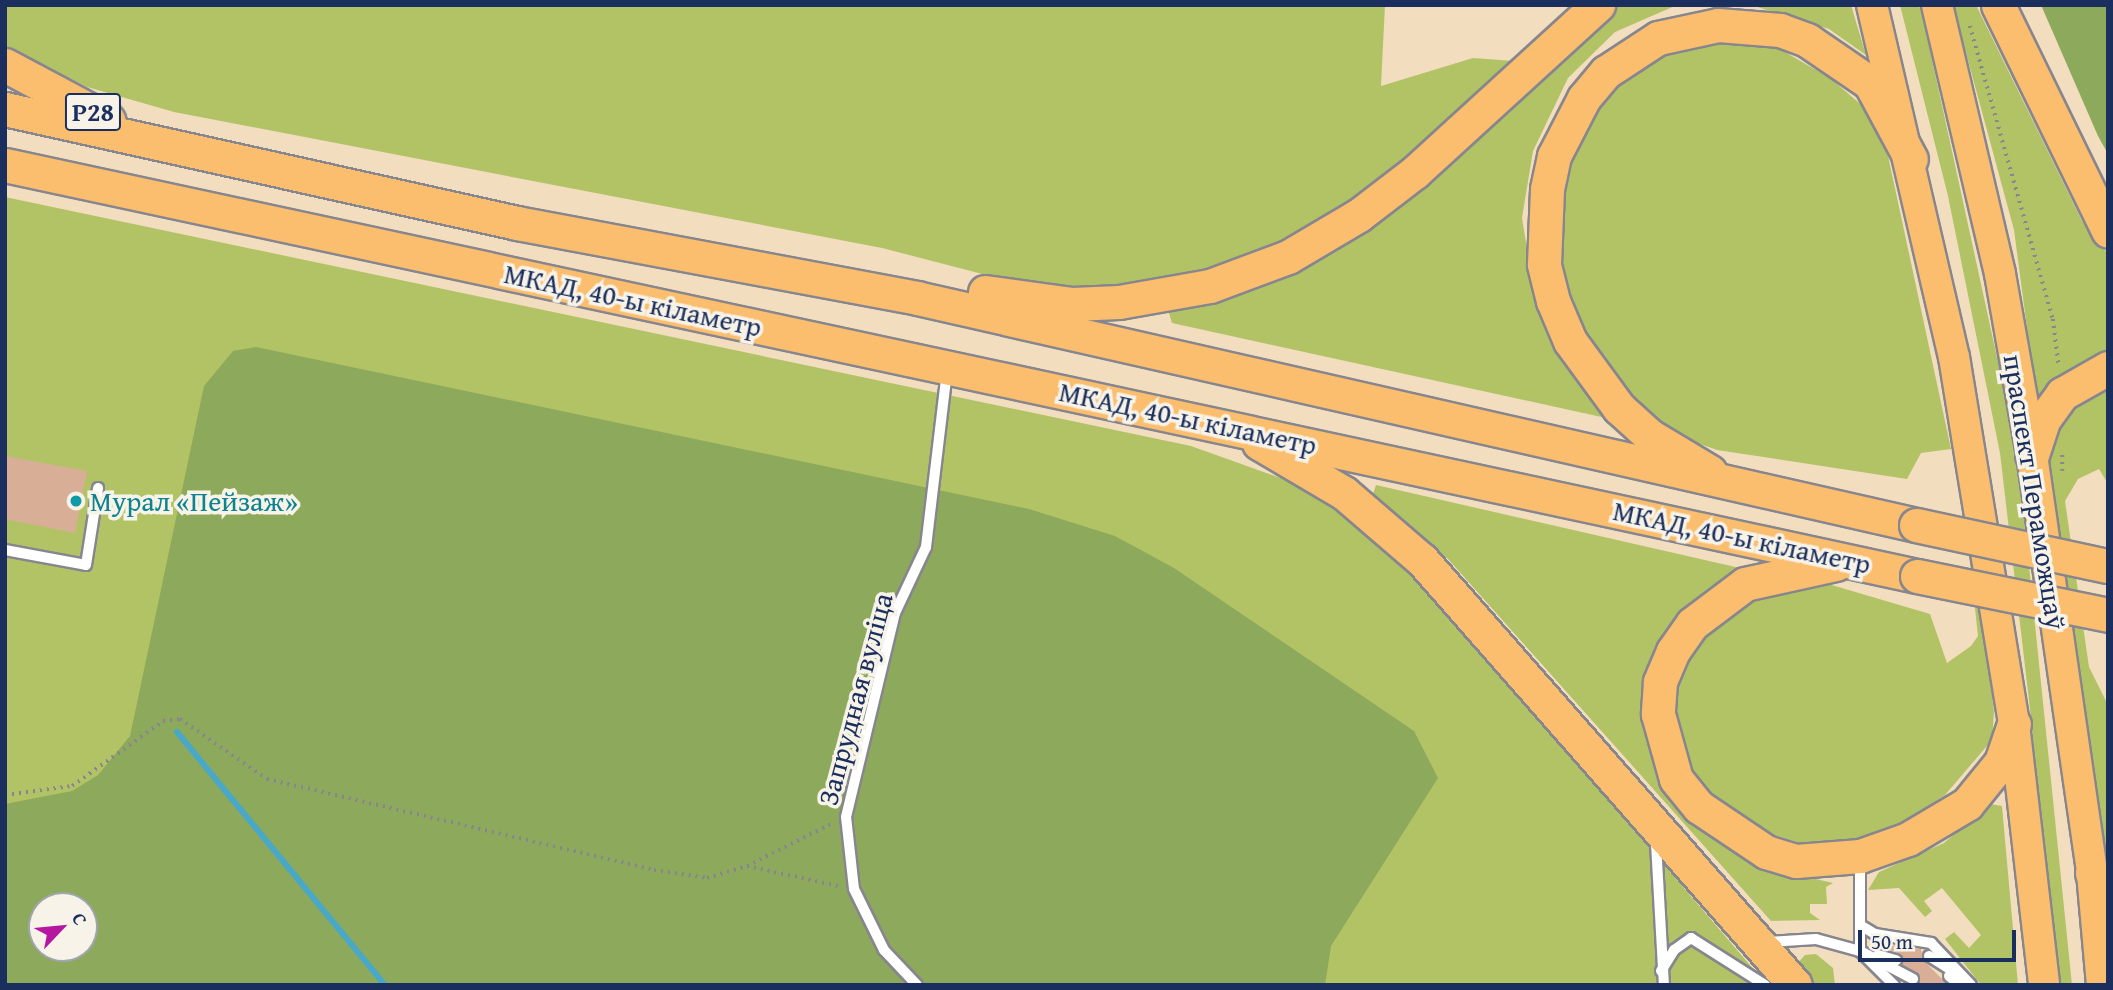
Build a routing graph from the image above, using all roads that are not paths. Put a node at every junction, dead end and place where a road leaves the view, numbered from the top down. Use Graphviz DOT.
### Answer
graph roads {
  1 [pos="1598,5"];
  2 [pos="1872,5"];
  3 [pos="1937,5"];
  4 [pos="1998,5"];
  5 [pos="5,65"];
  6 [pos="5,109"];
  7 [pos="151,142"];
  8 [pos="1911,159"];
  9 [pos="5,165"];
  10 [pos="2108,231"];
  11 [pos="917,298"];
  12 [pos="947,367"];
  13 [pos="2108,368"];
  14 [pos="1233,428"];
  15 [pos="2032,456"];
  16 [pos="99,488"];
  17 [pos="1739,489"];
  18 [pos="5,550"];
  19 [pos="1863,562"];
  20 [pos="2108,566"];
  21 [pos="2108,615"];
  22 [pos="2014,724"];
  23 [pos="1650,818"];
  24 [pos="1860,856"];
  25 [pos="2100,886"];
  26 [pos="1860,925"];
  27 [pos="1757,942"];
  28 [pos="1860,951"];
  29 [pos="1929,956"];
  30 [pos="1896,960"];
  31 [pos="1661,972"];
  32 [pos="1949,976"];
  33 [pos="1913,979"];
  34 [pos="917,985"];
  35 [pos="1664,985"];
  36 [pos="1765,985"];
  37 [pos="1795,985"];
  38 [pos="1894,985"];
  39 [pos="1960,985"];
  40 [pos="1969,985"];
  41 [pos="2044,985"];
  42 [pos="2102,985"];
  1 -- 11 [label="highway"];
  2 -- 8 [label="main road"];
  3 -- 15 [label="main road, праспект Пераможцаў"];
  4 -- 10 [label="highway"];
  5 -- 7 [label="highway, Р28"];
  6 -- 7 [label="highway, МКАД, 40-ы кіламетр"];
  7 -- 11 [label="highway, МКАД, 40-ы кіламетр"];
  8 -- 17 [label="highway"];
  8 -- 22 [label="main road"];
  9 -- 12 [label="highway, МКАД, 40-ы кіламетр"];
  11 -- 17 [label="highway, МКАД, 40-ы кіламетр"];
  12 -- 14 [label="highway, МКАД, 40-ы кіламетр"];
  12 -- 34 [label="lane, Запрудная вуліца"];
  13 -- 15 [label="highway"];
  14 -- 19 [label="highway, МКАД, 40-ы кіламетр"];
  14 -- 23 [label="highway"];
  15 -- 25 [label="main road, праспект Пераможцаў"];
  16 -- 18 [label="lane"];
  17 -- 20 [label="highway, МКАД, 40-ы кіламетр, bridge"];
  19 -- 21 [label="highway, МКАД, 40-ы кіламетр, bridge"];
  19 -- 24 [label="highway"];
  22 -- 24 [label="highway"];
  22 -- 41 [label="main road"];
  23 -- 27 [label="highway"];
  23 -- 31 [label="lane"];
  24 -- 26 [label="lane"];
  25 -- 42 [label="main road, праспект Пераможцаў"];
  26 -- 28 [label="lane"];
  26 -- 40 [label="lane"];
  27 -- 28 [label="lane"];
  27 -- 37 [label="highway"];
  28 -- 30 [label="lane"];
  28 -- 33 [label="lane"];
  28 -- 38 [label="lane"];
  29 -- 40 [label="lane"];
  31 -- 35 [label="lane"];
  31 -- 36 [label="lane"];
  32 -- 39 [label="lane"];
}
